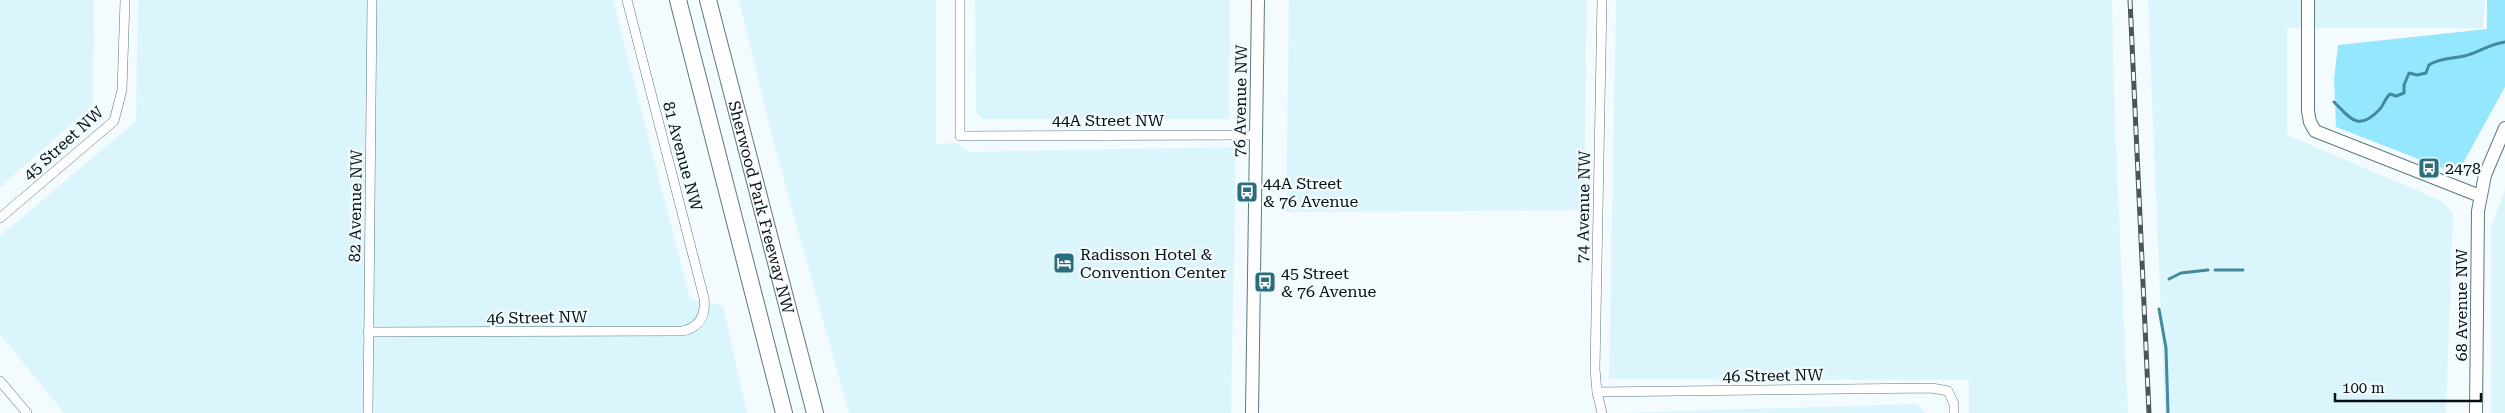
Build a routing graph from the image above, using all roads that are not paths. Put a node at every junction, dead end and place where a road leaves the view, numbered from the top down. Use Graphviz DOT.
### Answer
graph roads {
  1 [pos="125,0"];
  2 [pos="372,0"];
  3 [pos="627,0"];
  4 [pos="678,0"];
  5 [pos="708,0"];
  6 [pos="960,0"];
  7 [pos="1258,0"];
  8 [pos="1602,0"];
  9 [pos="2308,0"];
  10 [pos="2505,128"];
  11 [pos="1256,135"];
  12 [pos="2480,196"];
  13 [pos="0,218"];
  14 [pos="702,319"];
  15 [pos="368,332"];
  16 [pos="0,381"];
  17 [pos="1597,392"];
  18 [pos="27,413"];
  19 [pos="368,413"];
  20 [pos="784,413"];
  21 [pos="815,413"];
  22 [pos="1252,413"];
  23 [pos="1602,413"];
  24 [pos="1954,413"];
  25 [pos="2476,413"];
  1 -- 13 [label="street, 45 Street NW"];
  2 -- 15 [label="street, 82 Avenue NW"];
  3 -- 14 [label="street, 81 Avenue NW"];
  4 -- 20 [label="highway, Sherwood Park Freeway NW"];
  5 -- 21 [label="highway, Sherwood Park Freeway NW"];
  6 -- 11 [label="street, 44A Street NW"];
  7 -- 11 [label="street, 76 Avenue NW"];
  8 -- 17 [label="street, 74 Avenue NW"];
  9 -- 12 [label="street"];
  10 -- 12 [label="street, 68 Avenue NW"];
  11 -- 22 [label="street, 76 Avenue NW"];
  12 -- 25 [label="street, 68 Avenue NW"];
  14 -- 15 [label="street, 46 Street NW"];
  15 -- 19 [label="street, 82 Avenue NW"];
  16 -- 18 [label="street"];
  17 -- 23 [label="street, 74 Avenue NW"];
  17 -- 24 [label="street, 46 Street NW"];
}
